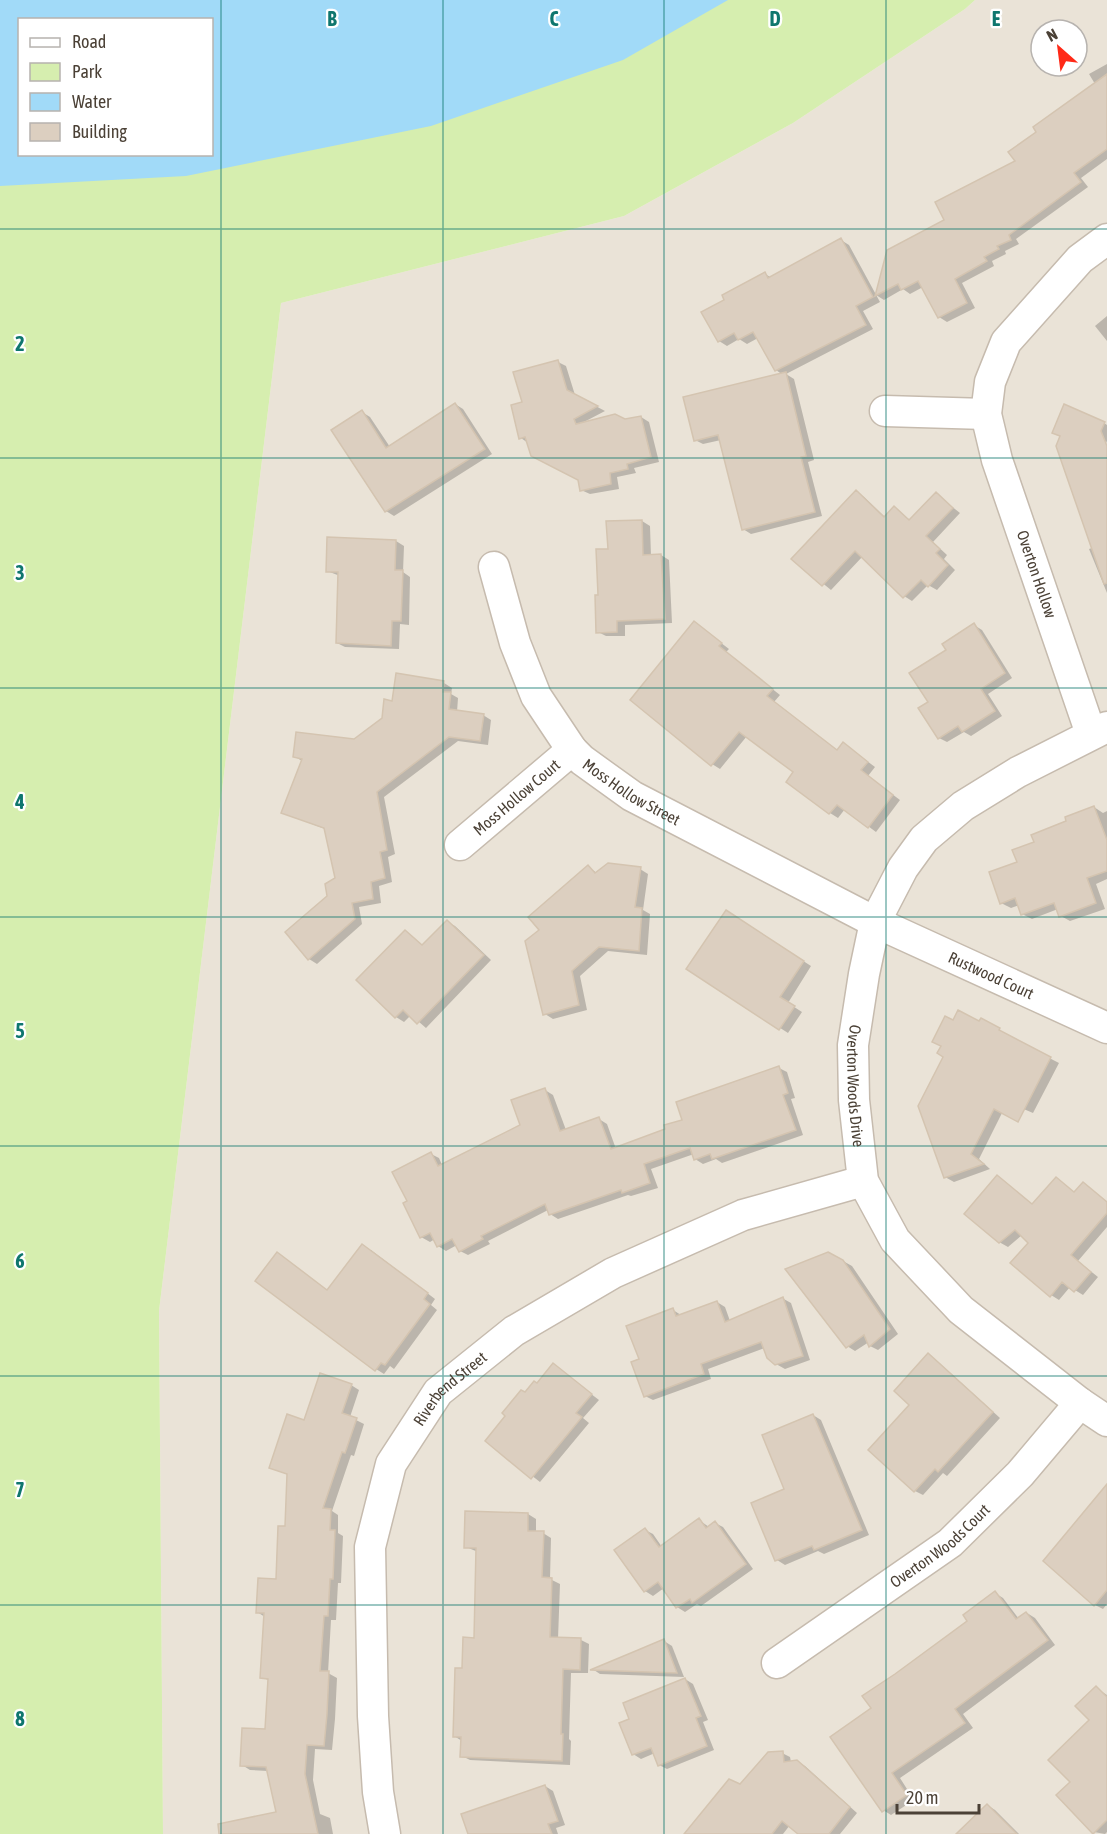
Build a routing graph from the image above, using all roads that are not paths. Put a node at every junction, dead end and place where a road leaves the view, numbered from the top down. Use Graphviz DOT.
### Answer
graph roads {
  1 [pos="1107,239"];
  2 [pos="885,411"];
  3 [pos="986,414"];
  4 [pos="494,567"];
  5 [pos="1099,731"];
  6 [pos="572,750"];
  7 [pos="459,845"];
  8 [pos="875,922"];
  9 [pos="1107,1028"];
  10 [pos="863,1180"];
  11 [pos="1080,1403"];
  12 [pos="1107,1421"];
  13 [pos="777,1663"];
  14 [pos="385,1834"];
  1 -- 3 [label="street, Overton Hollow"];
  2 -- 3 [label="street"];
  3 -- 5 [label="street, Overton Hollow"];
  4 -- 6 [label="street, Moss Hollow Street"];
  5 -- 8 [label="street, Overton Woods Drive"];
  6 -- 7 [label="street, Moss Hollow Court"];
  6 -- 8 [label="street, Moss Hollow Street"];
  8 -- 9 [label="street, Rustwood Court"];
  8 -- 10 [label="street, Overton Woods Drive"];
  10 -- 11 [label="street, Overton Woods Drive"];
  10 -- 14 [label="street, Riverbend Street"];
  11 -- 12 [label="street, Overton Woods Drive"];
  11 -- 13 [label="street, Overton Woods Court"];
}
